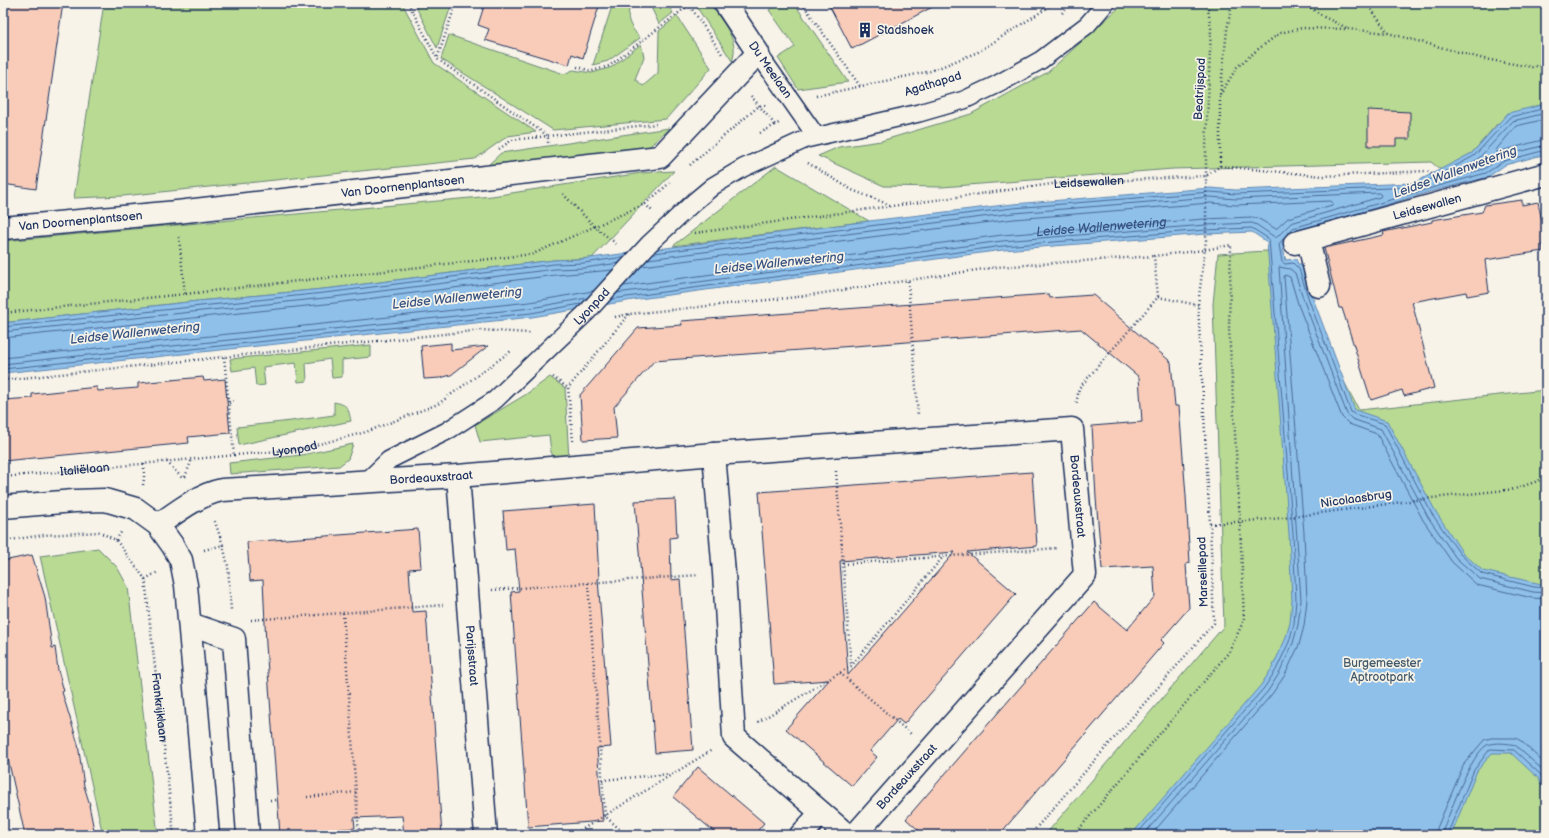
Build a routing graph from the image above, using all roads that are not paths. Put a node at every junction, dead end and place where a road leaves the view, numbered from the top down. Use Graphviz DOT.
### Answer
graph roads {
  1 [pos="725,3"];
  2 [pos="1106,3"];
  3 [pos="758,53"];
  4 [pos="816,136"];
  5 [pos="1546,174"];
  6 [pos="3,228"];
  7 [pos="1319,286"];
  8 [pos="714,454"];
  9 [pos="458,476"];
  10 [pos="367,481"];
  11 [pos="3,507"];
  12 [pos="158,525"];
  13 [pos="190,624"];
  14 [pos="821,813"];
  15 [pos="208,835"];
  16 [pos="248,835"];
  17 [pos="486,835"];
  18 [pos="801,835"];
  19 [pos="847,835"];
  20 [pos="855,835"];
  1 -- 3 [label="street, Du Meelaan"];
  2 -- 4 [label="lane, Agathapad"];
  3 -- 4 [label="lane, Du Meelaan"];
  3 -- 6 [label="street, Van Doornenplantsoen"];
  4 -- 10 [label="lane, Lyonpad"];
  5 -- 7 [label="street, Leidsewallen"];
  8 -- 9 [label="street, Bordeauxstraat"];
  8 -- 14 [label="street"];
  8 -- 20 [label="street, Bordeauxstraat"];
  9 -- 10 [label="street, Bordeauxstraat"];
  9 -- 17 [label="street, Parijsstraat"];
  10 -- 12 [label="street, Bordeauxstraat"];
  11 -- 12 [label="street"];
  12 -- 13 [label="street"];
  13 -- 15 [label="street"];
  13 -- 16 [label="street"];
  14 -- 18 [label="street"];
  14 -- 19 [label="street"];
}
